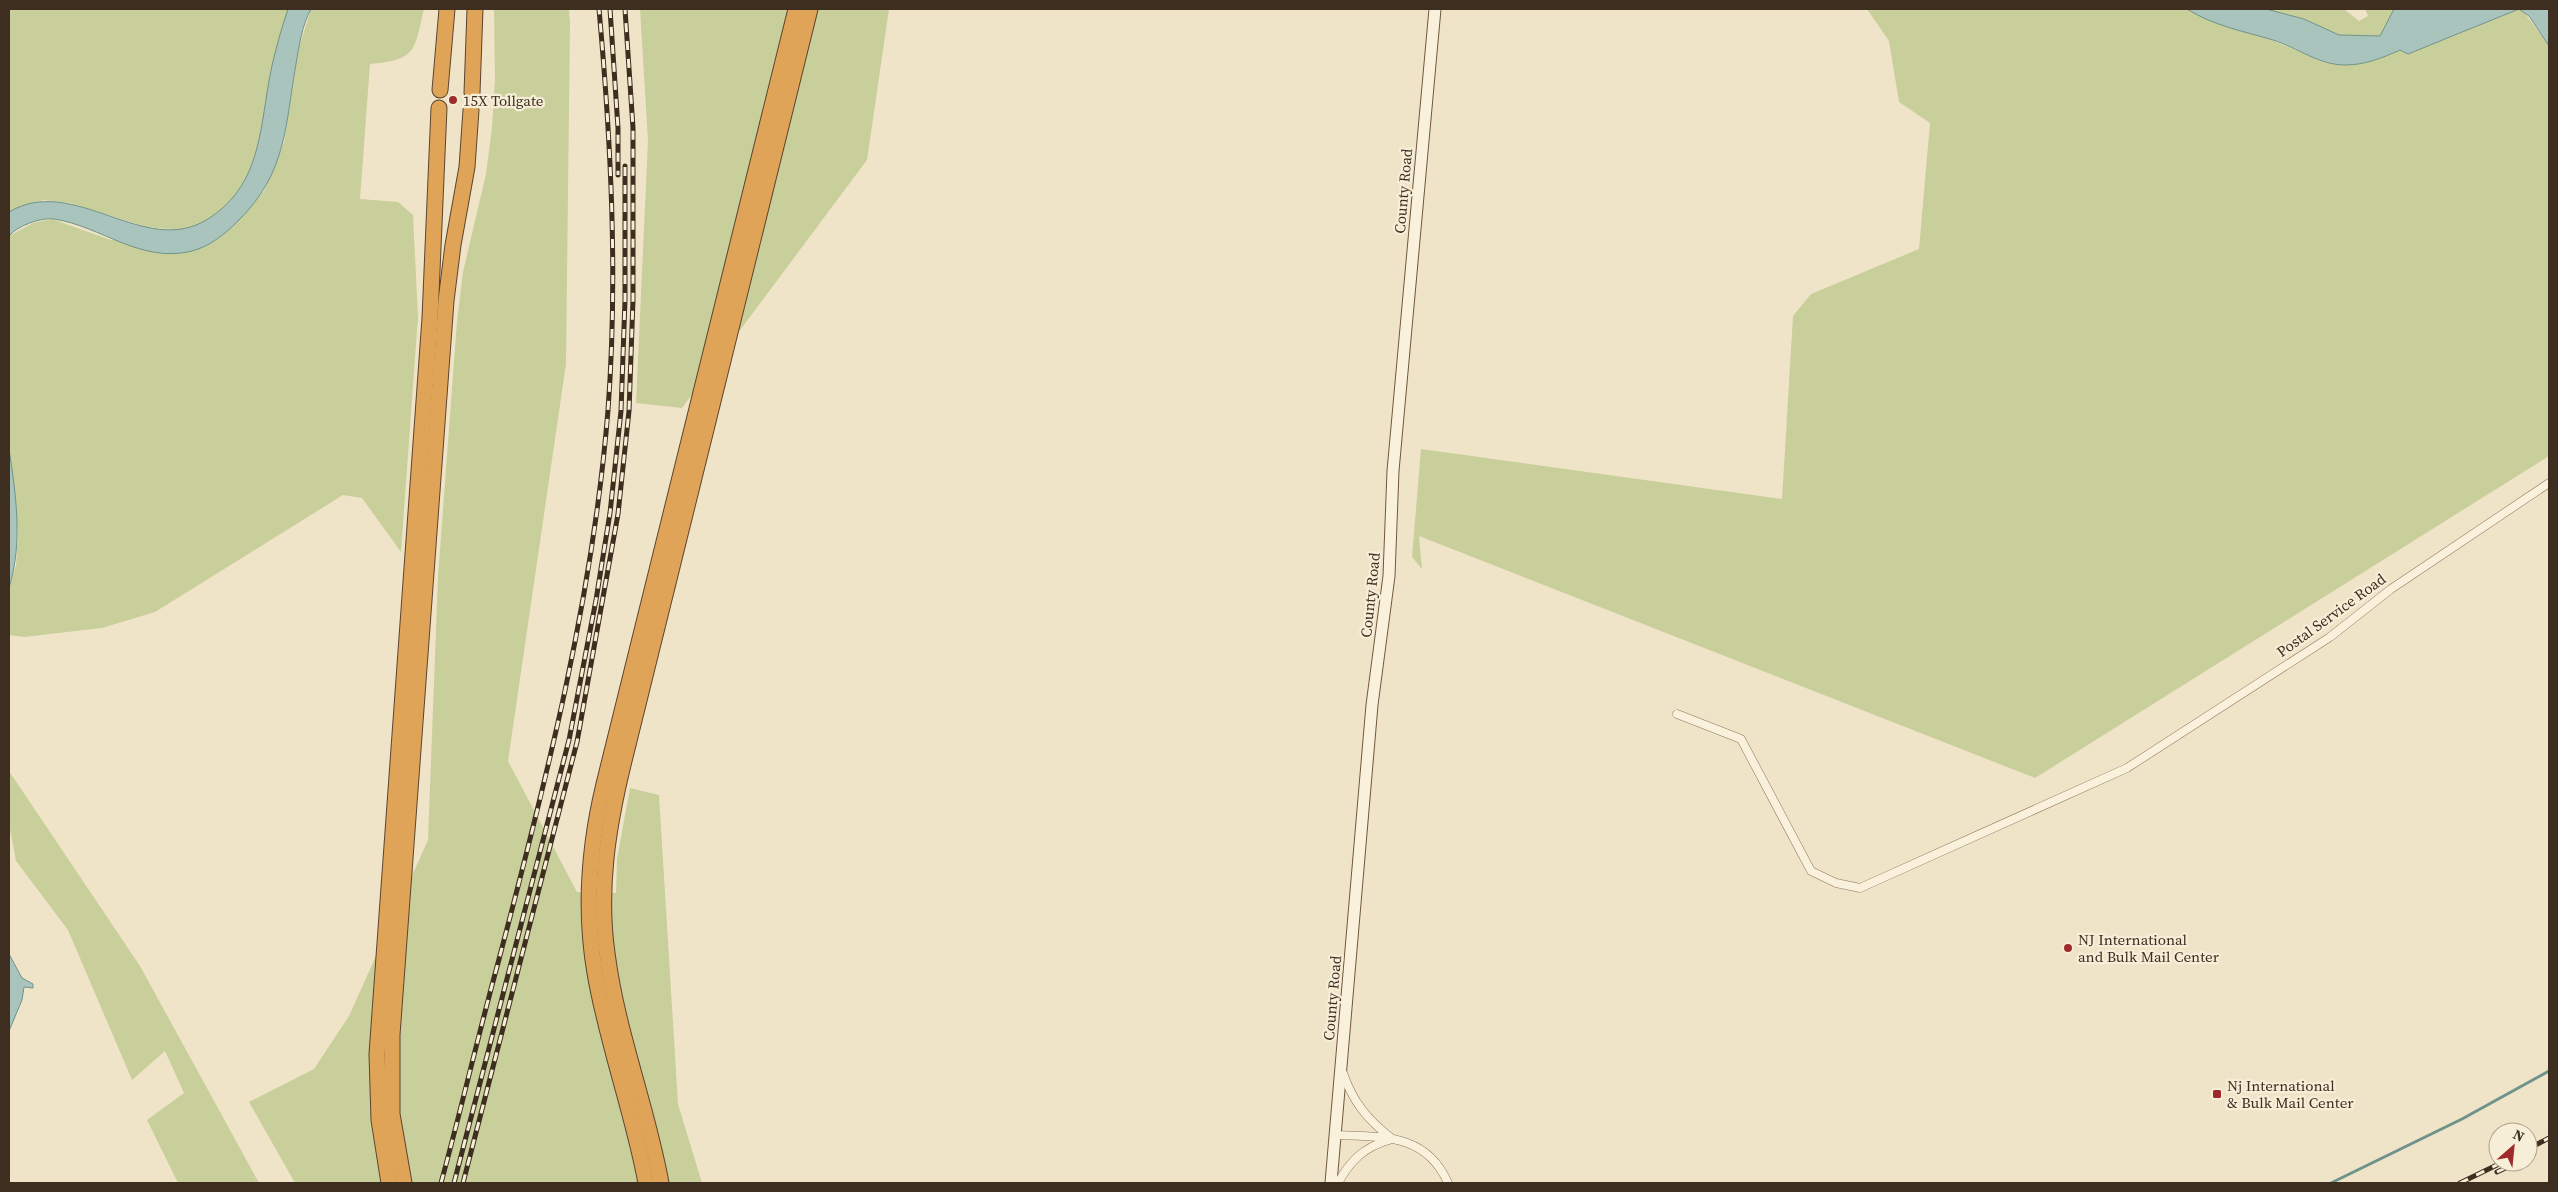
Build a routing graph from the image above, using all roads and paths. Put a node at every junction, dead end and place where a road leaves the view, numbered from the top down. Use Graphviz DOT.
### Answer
graph roads {
  1 [pos="446,9"];
  2 [pos="475,9"];
  3 [pos="796,9"];
  4 [pos="810,9"];
  5 [pos="1435,9"];
  6 [pos="440,90"];
  7 [pos="472,93"];
  8 [pos="439,108"];
  9 [pos="471,110"];
  10 [pos="2549,483"];
  11 [pos="420,559"];
  12 [pos="1677,714"];
  13 [pos="596,877"];
  14 [pos="1341,1069"];
  15 [pos="1336,1135"];
  16 [pos="1393,1139"];
  17 [pos="390,1183"];
  18 [pos="404,1183"];
  19 [pos="646,1183"];
  20 [pos="661,1183"];
  21 [pos="1331,1183"];
  22 [pos="1338,1183"];
  23 [pos="1448,1183"];
  1 -- 6 [label="highway"];
  2 -- 7 [label="highway"];
  3 -- 13 [label="highway"];
  4 -- 13 [label="highway"];
  5 -- 14 [label="main road, County Road"];
  8 -- 11 [label="highway"];
  9 -- 11 [label="highway"];
  10 -- 12 [label="street, Postal Service Road"];
  11 -- 17 [label="highway"];
  11 -- 18 [label="highway"];
  13 -- 19 [label="highway"];
  13 -- 20 [label="highway"];
  14 -- 15 [label="main road, County Road"];
  14 -- 16 [label="street"];
  15 -- 16 [label="street"];
  15 -- 21 [label="main road, County Road"];
  16 -- 22 [label="street"];
  16 -- 23 [label="street"];
}
